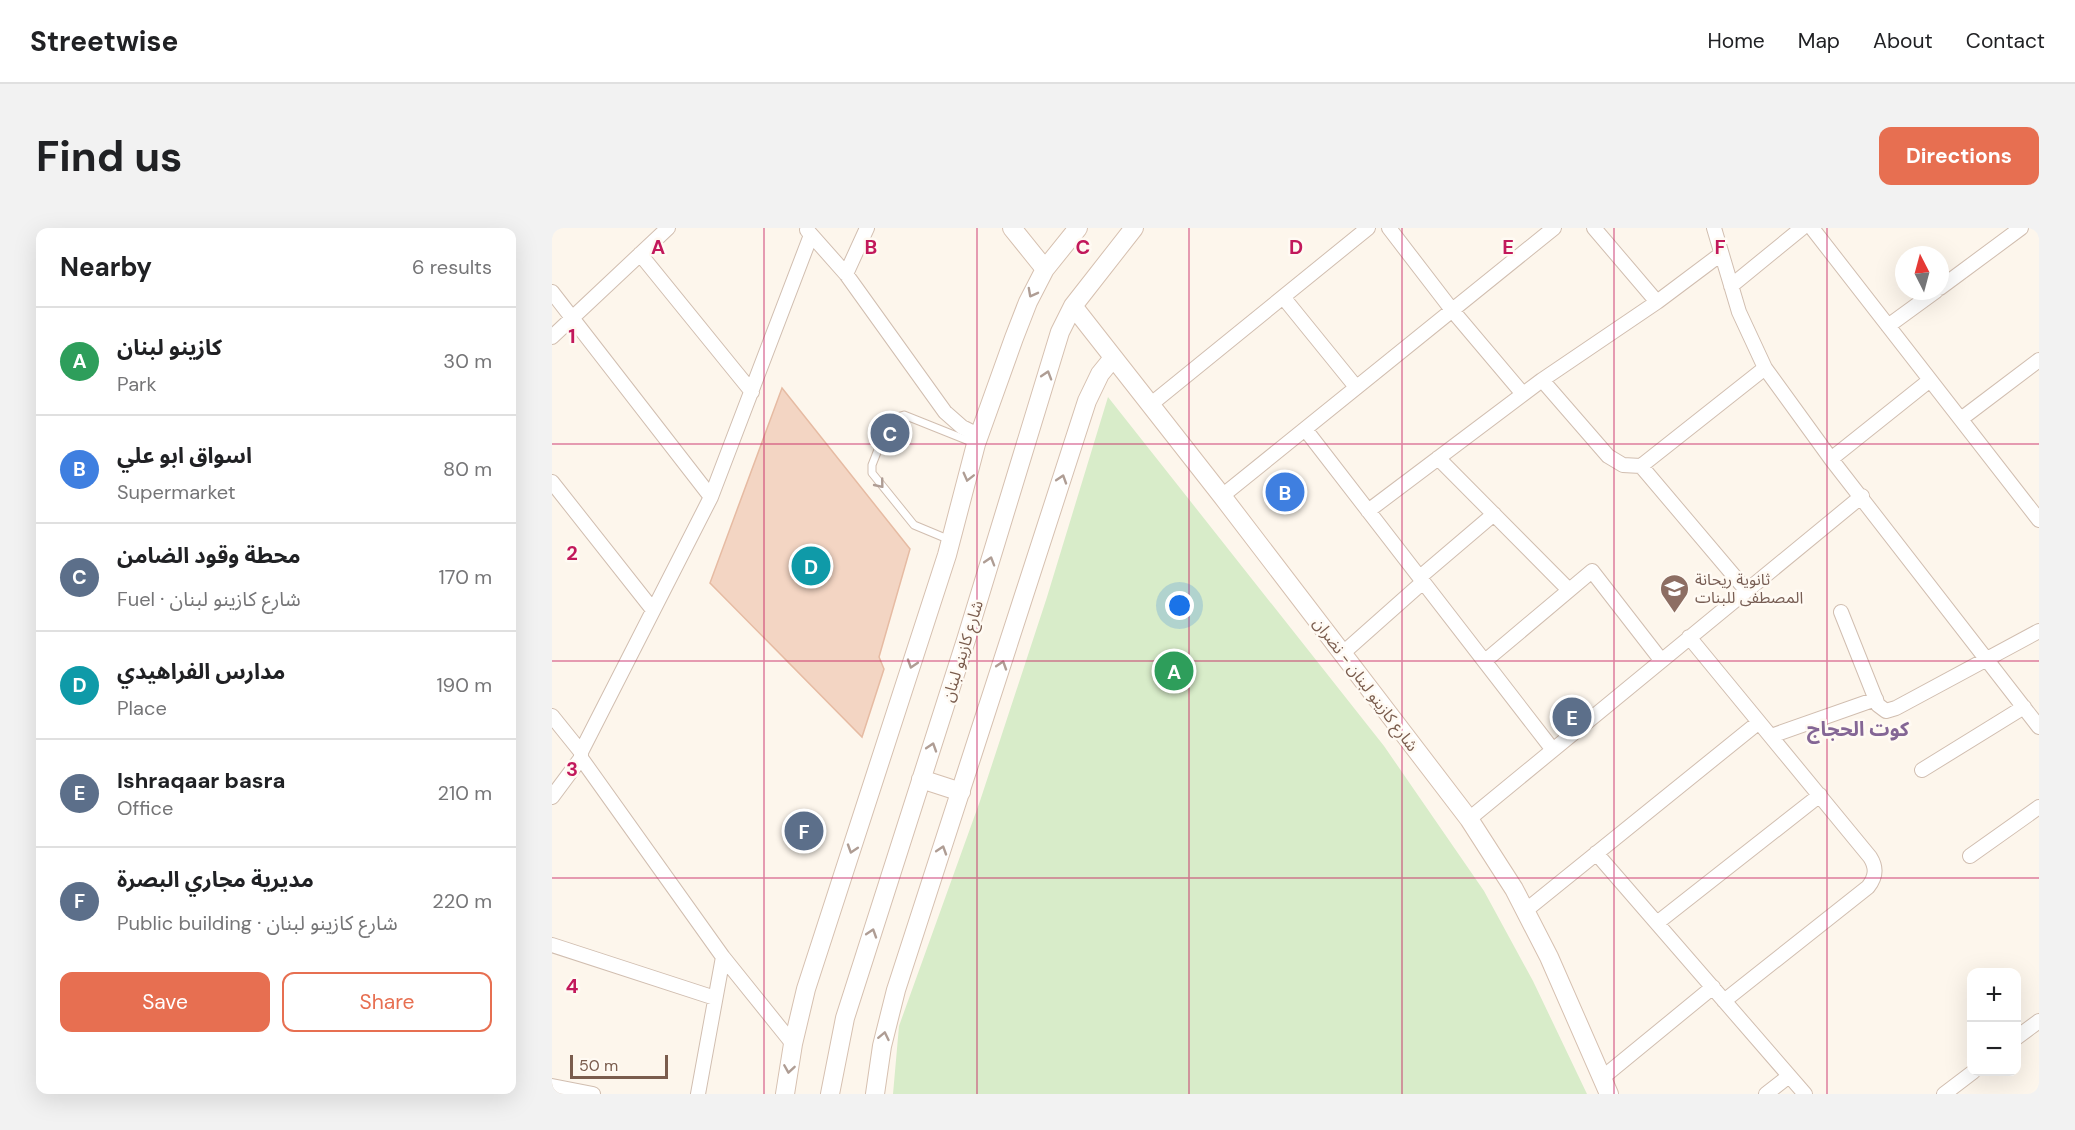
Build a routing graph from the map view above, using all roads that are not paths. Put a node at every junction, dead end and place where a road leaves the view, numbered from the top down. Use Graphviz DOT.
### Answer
graph roads {
  1 [pos="668,228"];
  2 [pos="867,228"];
  3 [pos="1012,228"];
  4 [pos="1078,228"];
  5 [pos="1134,228"];
  6 [pos="1368,228"];
  7 [pos="1389,228"];
  8 [pos="1554,228"];
  9 [pos="1594,228"];
  10 [pos="1714,228"];
  11 [pos="1802,228"];
  12 [pos="1812,228"];
  13 [pos="2021,228"];
  14 [pos="808,232"];
  15 [pos="640,254"];
  16 [pos="1721,254"];
  17 [pos="1045,269"];
  18 [pos="846,274"];
  19 [pos="1949,281"];
  20 [pos="1731,286"];
  21 [pos="552,292"];
  22 [pos="1283,297"];
  23 [pos="1924,300"];
  24 [pos="1657,302"];
  25 [pos="1072,306"];
  26 [pos="1452,310"];
  27 [pos="573,318"];
  28 [pos="1888,326"];
  29 [pos="552,337"];
  30 [pos="1113,358"];
  31 [pos="2039,360"];
  32 [pos="1765,368"];
  33 [pos="1542,380"];
  34 [pos="1930,380"];
  35 [pos="1356,387"];
  36 [pos="752,392"];
  37 [pos="1523,394"];
  38 [pos="1150,405"];
  39 [pos="1961,419"];
  40 [pos="1305,429"];
  41 [pos="978,440"];
  42 [pos="1438,458"];
  43 [pos="1831,459"];
  44 [pos="1641,466"];
  45 [pos="552,482"];
  46 [pos="1222,496"];
  47 [pos="1862,496"];
  48 [pos="711,497"];
  49 [pos="1368,511"];
  50 [pos="1494,514"];
  51 [pos="2039,519"];
  52 [pos="952,541"];
  53 [pos="1422,580"];
  54 [pos="1569,590"];
  55 [pos="1746,590"];
  56 [pos="653,610"];
  57 [pos="1841,612"];
  58 [pos="2039,631"];
  59 [pos="1689,637"];
  60 [pos="1343,653"];
  61 [pos="1988,659"];
  62 [pos="1661,660"];
  63 [pos="1485,661"];
  64 [pos="1876,699"];
  65 [pos="2024,707"];
  66 [pos="552,716"];
  67 [pos="1759,722"];
  68 [pos="2039,727"];
  69 [pos="1771,736"];
  70 [pos="1553,750"];
  71 [pos="581,755"];
  72 [pos="1922,770"];
  73 [pos="921,779"];
  74 [pos="961,792"];
  75 [pos="1820,795"];
  76 [pos="552,798"];
  77 [pos="2039,807"];
  78 [pos="1469,819"];
  79 [pos="1596,853"];
  80 [pos="1970,856"];
  81 [pos="1525,911"];
  82 [pos="1657,923"];
  83 [pos="552,945"];
  84 [pos="723,957"];
  85 [pos="1713,987"];
  86 [pos="715,998"];
  87 [pos="1724,1001"];
  88 [pos="2039,1021"];
  89 [pos="2021,1034"];
  90 [pos="793,1044"];
  91 [pos="1789,1076"];
  92 [pos="1967,1076"];
  93 [pos="552,1086"];
  94 [pos="1606,1086"];
  95 [pos="593,1094"];
  96 [pos="698,1094"];
  97 [pos="785,1094"];
  98 [pos="830,1094"];
  99 [pos="875,1094"];
  100 [pos="1766,1094"];
  101 [pos="1804,1094"];
  102 [pos="1944,1094"];
  1 -- 15 [label="street"];
  2 -- 18 [label="street"];
  3 -- 17 [label="main road"];
  4 -- 17 [label="main road"];
  5 -- 25 [label="main road, شارع كازينو لبنان"];
  6 -- 22 [label="street"];
  7 -- 26 [label="street"];
  8 -- 26 [label="street"];
  9 -- 24 [label="street"];
  10 -- 16 [label="street"];
  11 -- 20 [label="street"];
  12 -- 28 [label="street"];
  13 -- 19 [label="street"];
  14 -- 18 [label="street"];
  14 -- 36 [label="street"];
  15 -- 27 [label="street"];
  15 -- 36 [label="street"];
  16 -- 20 [label="street"];
  16 -- 24 [label="street"];
  17 -- 41 [label="main road, one-way"];
  18 -- 41 [label="street"];
  20 -- 32 [label="street"];
  21 -- 27 [label="street"];
  22 -- 35 [label="street"];
  22 -- 38 [label="street"];
  23 -- 28 [label="street"];
  24 -- 33 [label="street"];
  25 -- 30 [label="main road, شارع كازينو لبنان - نضران"];
  73 -- 25 [label="main road, شارع كازينو لبنان, one-way"];
  26 -- 35 [label="street"];
  26 -- 37 [label="street"];
  27 -- 29 [label="street"];
  27 -- 48 [label="street"];
  28 -- 34 [label="street"];
  30 -- 38 [label="main road, شارع كازينو لبنان - نضران"];
  74 -- 30 [label="main road, one-way"];
  31 -- 39 [label="street"];
  32 -- 43 [label="street"];
  32 -- 44 [label="street"];
  33 -- 37 [label="street"];
  33 -- 44 [label="street"];
  34 -- 39 [label="street"];
  34 -- 43 [label="street"];
  35 -- 40 [label="street"];
  36 -- 48 [label="street"];
  37 -- 42 [label="street"];
  38 -- 46 [label="main road, شارع كازينو لبنان - نضران"];
  39 -- 51 [label="street"];
  40 -- 46 [label="street"];
  40 -- 49 [label="street"];
  41 -- 52 [label="main road, one-way"];
  41 -- 52 [label="lane, one-way"];
  42 -- 49 [label="street"];
  42 -- 50 [label="street"];
  43 -- 47 [label="street"];
  44 -- 55 [label="street"];
  45 -- 56 [label="street"];
  46 -- 60 [label="main road, شارع كازينو لبنان - نضران"];
  47 -- 55 [label="street"];
  47 -- 61 [label="street"];
  48 -- 56 [label="street"];
  49 -- 53 [label="street"];
  50 -- 53 [label="street"];
  50 -- 54 [label="street"];
  52 -- 90 [label="main road, one-way"];
  53 -- 60 [label="street"];
  53 -- 63 [label="street"];
  54 -- 62 [label="street"];
  54 -- 63 [label="street"];
  55 -- 59 [label="street"];
  56 -- 71 [label="street"];
  57 -- 64 [label="street"];
  58 -- 61 [label="street"];
  59 -- 62 [label="street"];
  59 -- 67 [label="street"];
  60 -- 78 [label="main road, شارع كازينو لبنان - نضران"];
  61 -- 64 [label="street"];
  61 -- 65 [label="street"];
  62 -- 70 [label="street"];
  63 -- 70 [label="street"];
  64 -- 69 [label="street"];
  65 -- 68 [label="street"];
  65 -- 72 [label="street"];
  66 -- 71 [label="street"];
  67 -- 69 [label="street"];
  67 -- 79 [label="street"];
  69 -- 75 [label="street"];
  70 -- 78 [label="street"];
  71 -- 76 [label="street"];
  71 -- 84 [label="street"];
  73 -- 74 [label="main road"];
  98 -- 73 [label="main road, شارع كازينو لبنان, one-way"];
  99 -- 74 [label="main road, one-way"];
  75 -- 82 [label="street"];
  75 -- 87 [label="street"];
  77 -- 80 [label="street"];
  78 -- 81 [label="main road, شارع كازينو لبنان - نضران"];
  79 -- 81 [label="street"];
  79 -- 82 [label="street"];
  81 -- 94 [label="main road, شارع كازينو لبنان - نضران"];
  82 -- 85 [label="street"];
  83 -- 86 [label="street"];
  84 -- 86 [label="street"];
  84 -- 90 [label="street"];
  85 -- 87 [label="street"];
  85 -- 94 [label="street"];
  86 -- 96 [label="street"];
  87 -- 91 [label="street"];
  88 -- 89 [label="street"];
  90 -- 97 [label="main road, one-way"];
  91 -- 100 [label="street"];
  91 -- 101 [label="street"];
  92 -- 102 [label="street"];
  93 -- 95 [label="street"];
}
